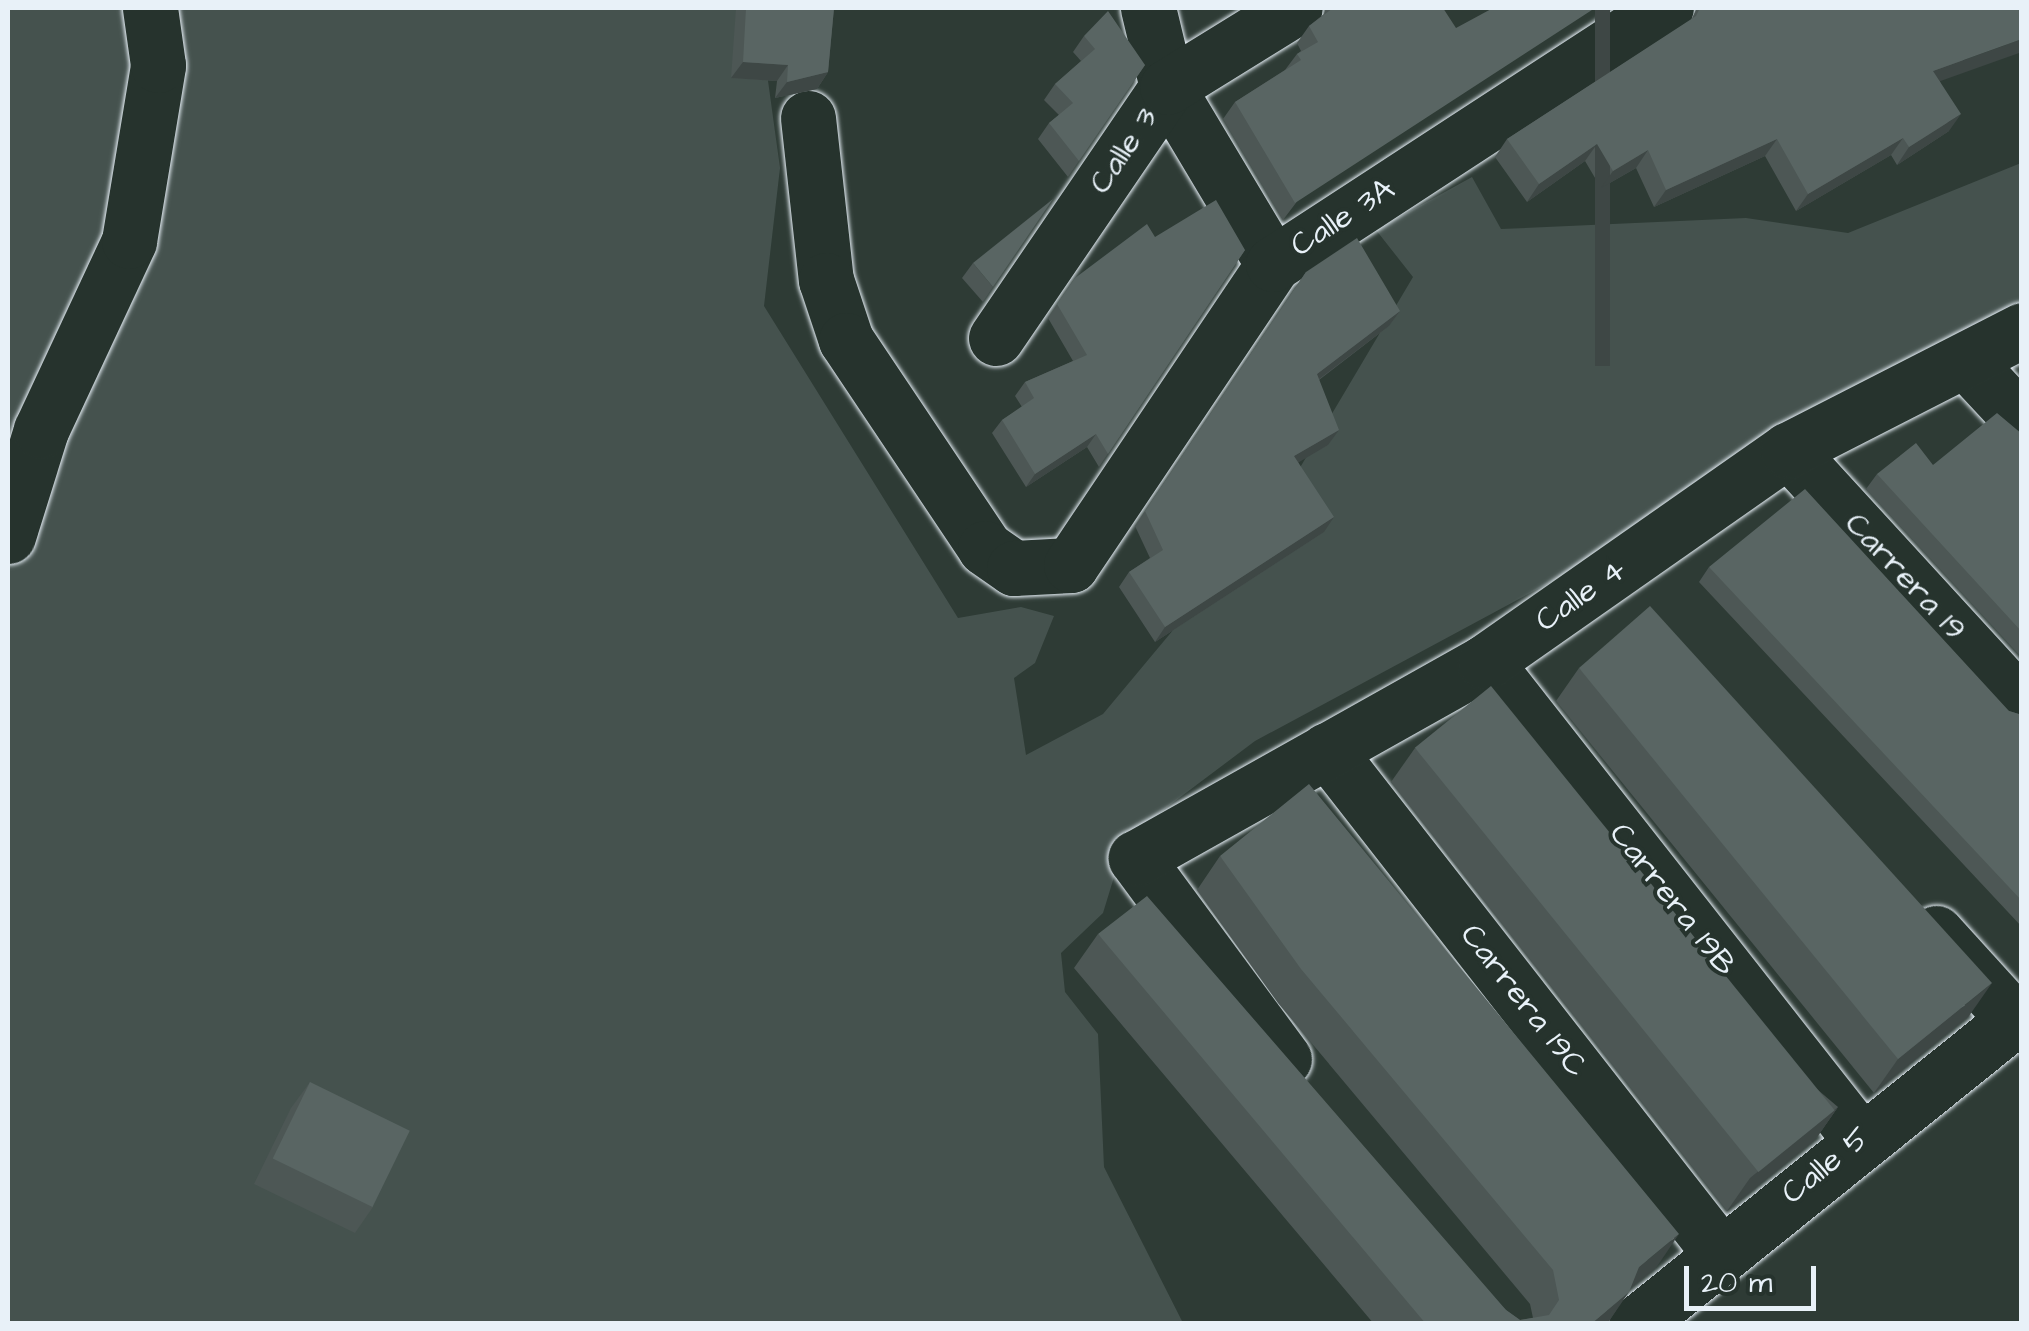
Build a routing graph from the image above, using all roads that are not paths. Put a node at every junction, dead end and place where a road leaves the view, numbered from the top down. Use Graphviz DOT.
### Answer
graph roads {
  1 [pos="150,8"];
  2 [pos="1148,8"];
  3 [pos="1294,8"];
  4 [pos="1666,8"];
  5 [pos="1168,87"];
  6 [pos="808,118"];
  7 [pos="1273,264"];
  8 [pos="2022,330"];
  9 [pos="996,338"];
  10 [pos="1966,360"];
  11 [pos="2022,421"];
  12 [pos="1788,450"];
  13 [pos="8,536"];
  14 [pos="1611,575"];
  15 [pos="1650,618"];
  16 [pos="1486,662"];
  17 [pos="2022,704"];
  18 [pos="1327,750"];
  19 [pos="1898,890"];
  20 [pos="2018,1017"];
  21 [pos="1314,1095"];
  22 [pos="1860,1138"];
  23 [pos="1720,1252"];
  24 [pos="1636,1324"];
  1 -- 13 [label="street"];
  2 -- 5 [label="street"];
  3 -- 5 [label="street, Calle 3"];
  4 -- 7 [label="street, Calle 3A"];
  5 -- 7 [label="street"];
  5 -- 9 [label="street, Calle 3"];
  6 -- 7 [label="street, Calle 3A"];
  8 -- 10 [label="street, Calle 4"];
  10 -- 11 [label="street"];
  10 -- 12 [label="street, Calle 4"];
  12 -- 14 [label="street, Calle 4"];
  12 -- 17 [label="street, Carrera 19"];
  14 -- 15 [label="street"];
  14 -- 16 [label="street, Calle 4"];
  16 -- 18 [label="street, Calle 4"];
  16 -- 22 [label="street, Carrera 19B"];
  18 -- 21 [label="street, Calle 4"];
  18 -- 23 [label="street, Carrera 19C"];
  19 -- 20 [label="street"];
  20 -- 22 [label="street, Calle 5"];
  22 -- 23 [label="street, Calle 5"];
  23 -- 24 [label="street, Calle 5"];
}
